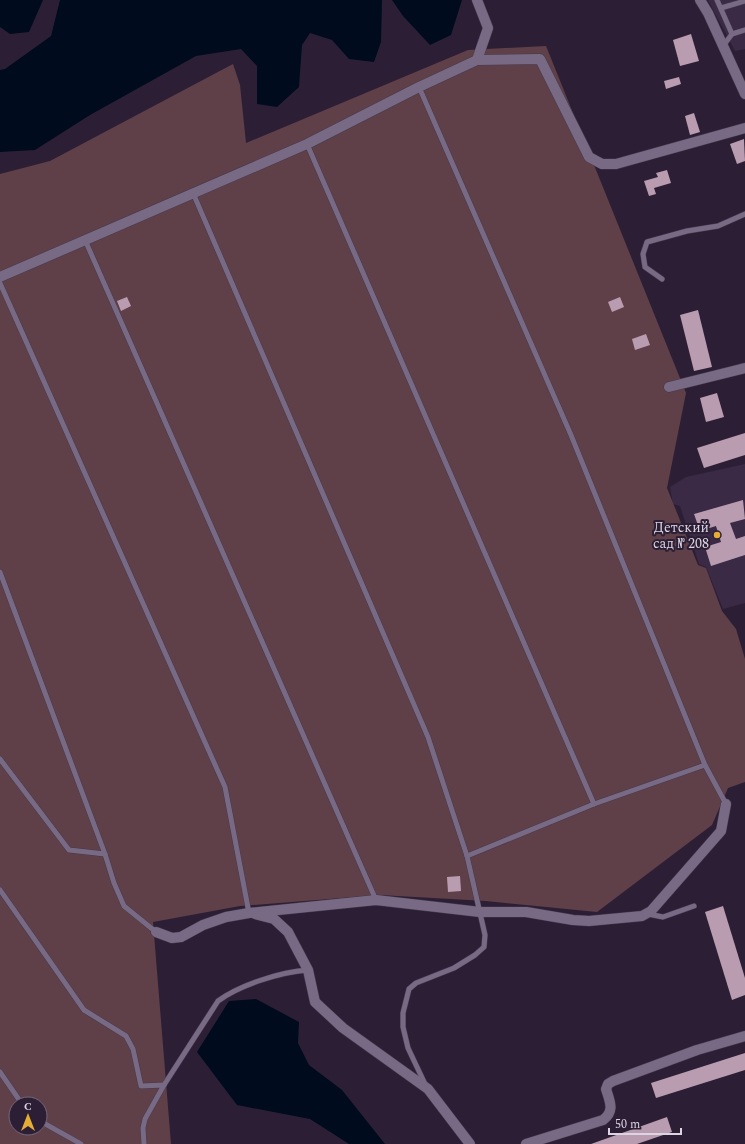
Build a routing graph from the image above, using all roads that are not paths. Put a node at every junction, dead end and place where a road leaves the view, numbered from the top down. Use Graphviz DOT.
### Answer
graph roads {
  1 [pos="477,0"];
  2 [pos="700,0"];
  3 [pos="717,0"];
  4 [pos="745,1"];
  5 [pos="721,8"];
  6 [pos="745,30"];
  7 [pos="732,34"];
  8 [pos="722,47"];
  9 [pos="477,60"];
  10 [pos="419,87"];
  11 [pos="745,94"];
  12 [pos="745,128"];
  13 [pos="307,144"];
  14 [pos="193,194"];
  15 [pos="745,214"];
  16 [pos="85,240"];
  17 [pos="0,277"];
  18 [pos="662,279"];
  19 [pos="0,283"];
  20 [pos="745,368"];
  21 [pos="669,388"];
  22 [pos="0,572"];
  23 [pos="0,759"];
  24 [pos="705,765"];
  25 [pos="594,804"];
  26 [pos="726,804"];
  27 [pos="105,854"];
  28 [pos="467,856"];
  29 [pos="0,890"];
  30 [pos="376,900"];
  31 [pos="694,906"];
  32 [pos="480,912"];
  33 [pos="249,913"];
  34 [pos="647,914"];
  35 [pos="156,932"];
  36 [pos="308,970"];
  37 [pos="745,1036"];
  38 [pos="0,1072"];
  39 [pos="164,1085"];
  40 [pos="428,1089"];
  41 [pos="16,1096"];
  42 [pos="48,1125"];
  43 [pos="81,1144"];
  44 [pos="144,1144"];
  45 [pos="470,1144"];
  46 [pos="526,1144"];
  1 -- 9 [label="street"];
  2 -- 8 [label="street"];
  3 -- 5 [label="lane"];
  4 -- 5 [label="lane"];
  5 -- 7 [label="lane"];
  6 -- 7 [label="lane"];
  7 -- 8 [label="lane"];
  8 -- 11 [label="street"];
  9 -- 10 [label="street"];
  9 -- 12 [label="street"];
  10 -- 13 [label="street"];
  10 -- 24 [label="lane"];
  13 -- 14 [label="street"];
  13 -- 25 [label="lane"];
  14 -- 16 [label="street"];
  14 -- 28 [label="lane"];
  15 -- 18 [label="lane"];
  16 -- 17 [label="street"];
  16 -- 30 [label="lane"];
  19 -- 33 [label="lane"];
  20 -- 21 [label="street"];
  22 -- 27 [label="lane"];
  23 -- 27 [label="lane"];
  24 -- 25 [label="lane"];
  24 -- 26 [label="lane"];
  25 -- 28 [label="lane"];
  26 -- 34 [label="street"];
  27 -- 35 [label="lane"];
  28 -- 32 [label="lane"];
  29 -- 39 [label="lane"];
  30 -- 32 [label="street"];
  30 -- 33 [label="street"];
  31 -- 34 [label="lane"];
  32 -- 34 [label="street"];
  32 -- 40 [label="lane"];
  33 -- 35 [label="street"];
  33 -- 36 [label="street"];
  36 -- 39 [label="lane"];
  36 -- 40 [label="street"];
  37 -- 46 [label="street"];
  38 -- 41 [label="lane"];
  39 -- 44 [label="lane"];
  40 -- 45 [label="street"];
  42 -- 43 [label="lane"];
}
